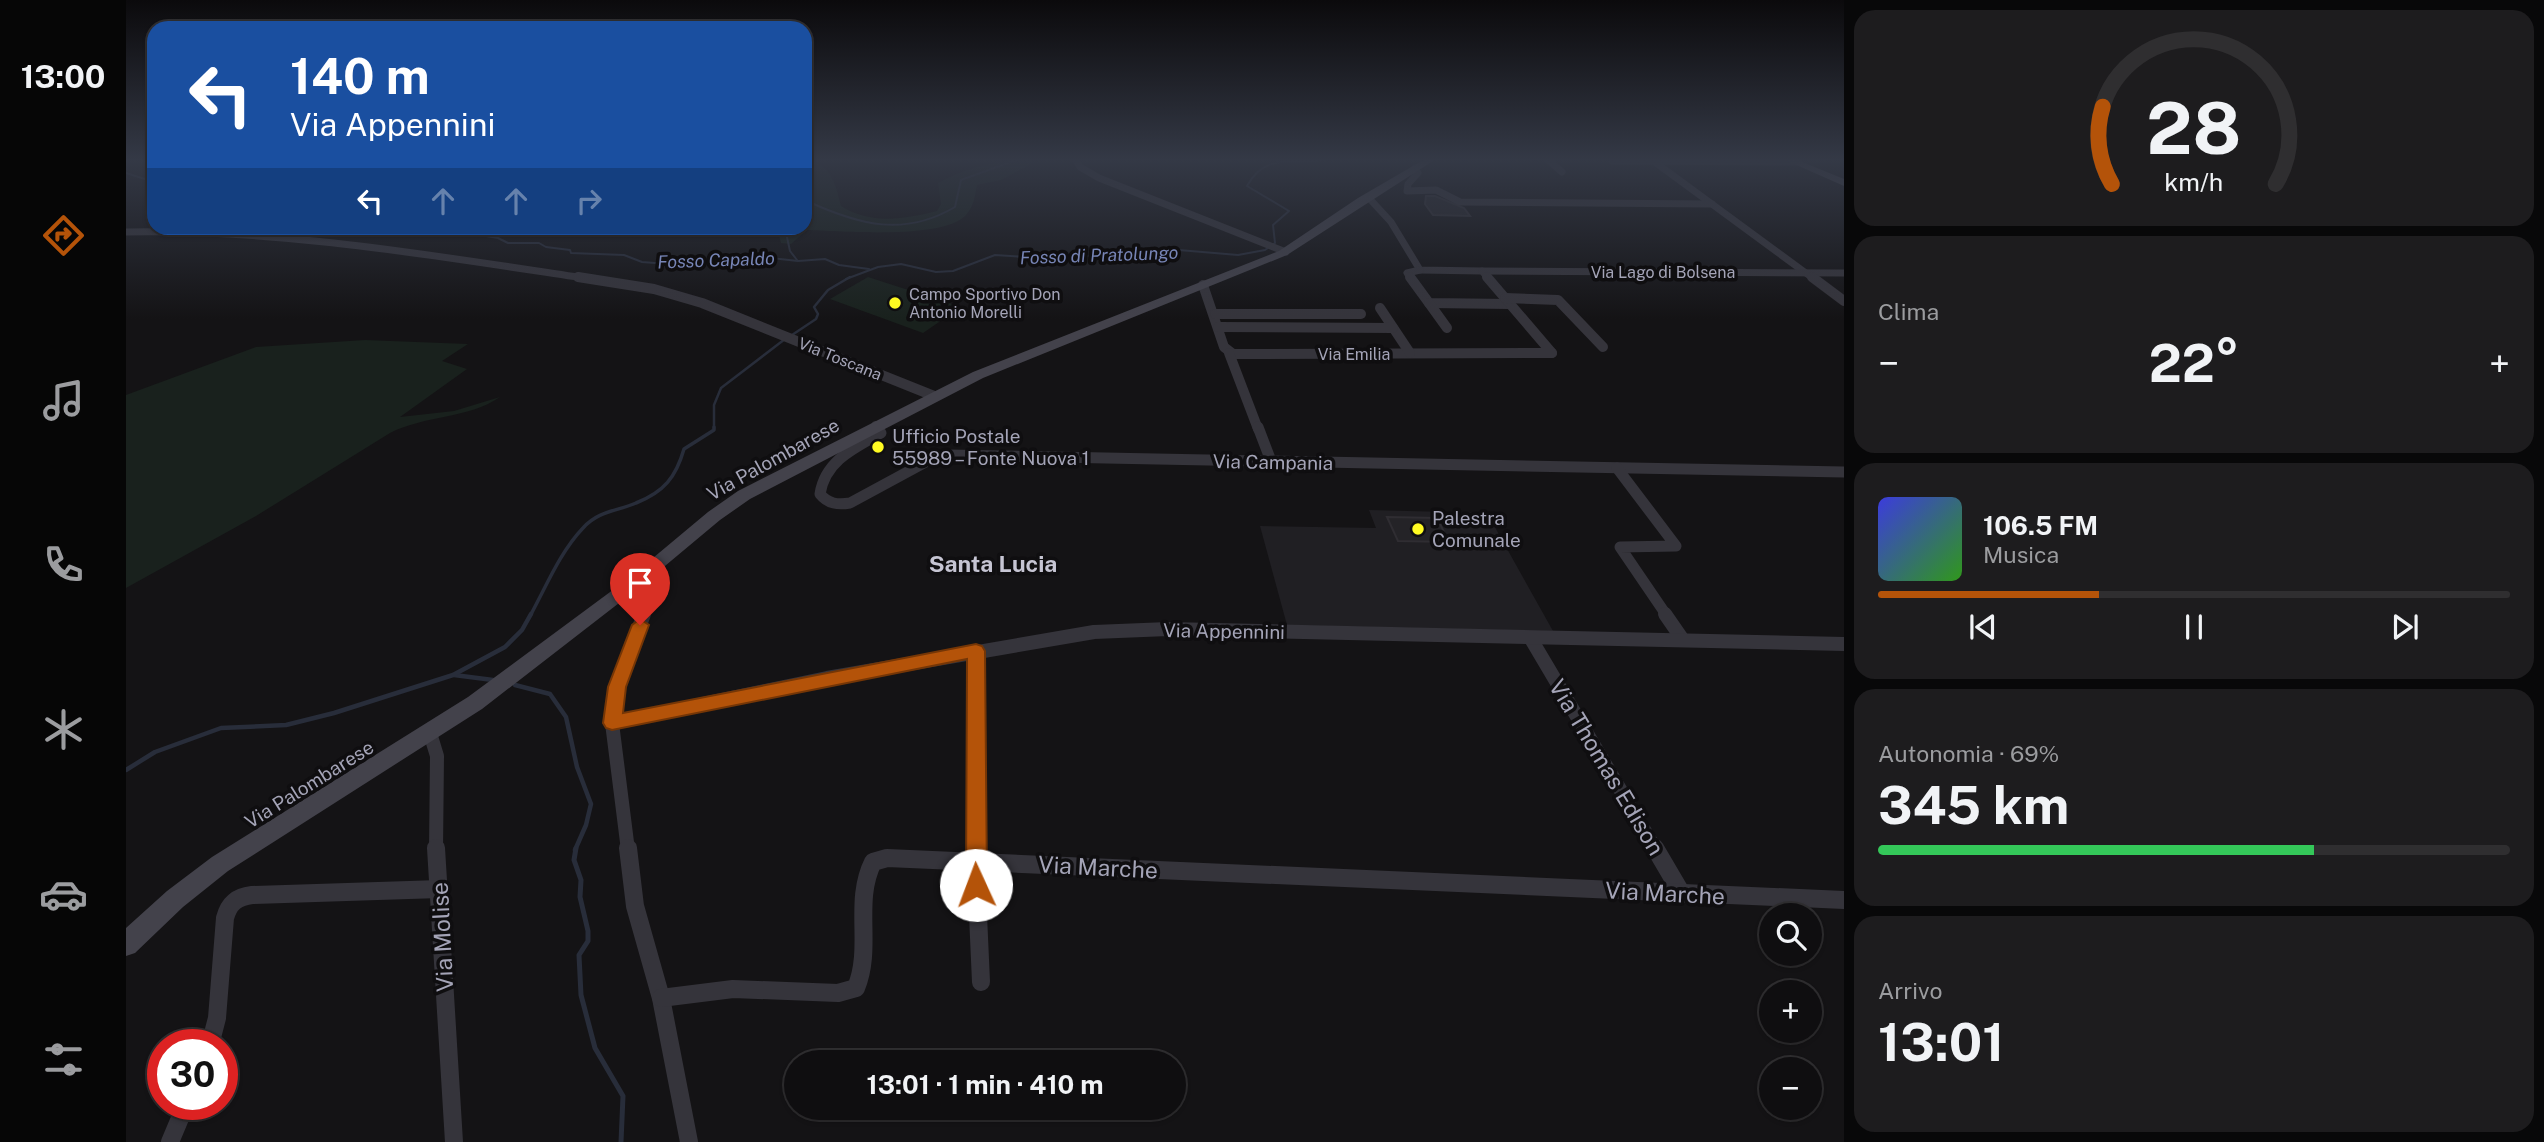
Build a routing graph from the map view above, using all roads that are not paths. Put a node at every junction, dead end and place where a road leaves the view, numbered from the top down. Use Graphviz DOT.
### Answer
graph roads {
  1 [pos="1186,212"];
  2 [pos="1343,212"];
  3 [pos="1382,212"];
  4 [pos="1723,212"];
  5 [pos="126,232"];
  6 [pos="147,232"];
  7 [pos="229,235"];
  8 [pos="1282,250"];
  9 [pos="1419,270"];
  10 [pos="1482,271"];
  11 [pos="1805,273"];
  12 [pos="1844,273"];
  13 [pos="1203,285"];
  14 [pos="1844,300"];
  15 [pos="1507,301"];
  16 [pos="1429,303"];
  17 [pos="1380,308"];
  18 [pos="1215,314"];
  19 [pos="1361,314"];
  20 [pos="1218,327"];
  21 [pos="1392,328"];
  22 [pos="1447,328"];
  23 [pos="1603,347"];
  24 [pos="1229,353"];
  25 [pos="1409,353"];
  26 [pos="1552,353"];
  27 [pos="933,396"];
  28 [pos="876,426"];
  29 [pos="1271,461"];
  30 [pos="1617,468"];
  31 [pos="1844,472"];
  32 [pos="652,567"];
  33 [pos="623,591"];
  34 [pos="648,605"];
  35 [pos="1531,639"];
  36 [pos="1683,640"];
  37 [pos="1844,644"];
  38 [pos="976,651"];
  39 [pos="612,723"];
  40 [pos="430,733"];
  41 [pos="975,861"];
  42 [pos="440,889"];
  43 [pos="1682,894"];
  44 [pos="1844,900"];
  45 [pos="126,944"];
  46 [pos="981,982"];
  47 [pos="660,998"];
  48 [pos="214,1029"];
  49 [pos="179,1120"];
  50 [pos="170,1142"];
  51 [pos="454,1142"];
  52 [pos="689,1142"];
  1 -- 8 [label="street"];
  2 -- 8 [label="main road, Via Palombarese"];
  3 -- 9 [label="street"];
  4 -- 11 [label="street"];
  5 -- 6 [label="street, Via Toscana"];
  7 -- 27 [label="street, Via Toscana"];
  8 -- 13 [label="main road, Via Palombarese"];
  9 -- 10 [label="street, Via Lago di Bolsena"];
  9 -- 16 [label="street"];
  10 -- 11 [label="street, Via Lago di Bolsena"];
  10 -- 15 [label="street"];
  11 -- 12 [label="street, Via Lago di Bolsena"];
  11 -- 14 [label="street"];
  13 -- 18 [label="street"];
  13 -- 27 [label="main road, Via Palombarese"];
  15 -- 16 [label="street"];
  15 -- 23 [label="street"];
  15 -- 26 [label="street"];
  16 -- 22 [label="street"];
  17 -- 21 [label="street"];
  18 -- 19 [label="street"];
  18 -- 20 [label="street"];
  20 -- 21 [label="street"];
  20 -- 24 [label="street"];
  21 -- 25 [label="street"];
  24 -- 25 [label="street, Via Emilia"];
  24 -- 29 [label="street"];
  25 -- 26 [label="street, Via Emilia"];
  27 -- 28 [label="main road, Via Palombarese"];
  28 -- 29 [label="street, Via Campania"];
  28 -- 32 [label="main road, Via Palombarese"];
  29 -- 30 [label="street, Via Campania"];
  30 -- 31 [label="street, Via Campania"];
  30 -- 36 [label="street"];
  32 -- 33 [label="main road, Via Palombarese"];
  32 -- 34 [label="street"];
  33 -- 34 [label="street"];
  33 -- 40 [label="main road, Via Palombarese"];
  34 -- 39 [label="street"];
  35 -- 36 [label="street, Via Appennini"];
  35 -- 38 [label="street, Via Appennini"];
  35 -- 43 [label="street, Via Thomas Edison"];
  36 -- 37 [label="street, Via Appennini"];
  38 -- 39 [label="street, Via Appennini"];
  38 -- 41 [label="street"];
  39 -- 47 [label="street"];
  40 -- 42 [label="street, Via Molise"];
  40 -- 45 [label="main road, Via Palombarese"];
  41 -- 43 [label="street, Via Marche"];
  41 -- 46 [label="street"];
  41 -- 47 [label="street, Via Marche"];
  42 -- 48 [label="street"];
  42 -- 51 [label="street, Via Molise"];
  43 -- 44 [label="street, Via Marche"];
  47 -- 52 [label="street"];
  49 -- 50 [label="street"];
}
